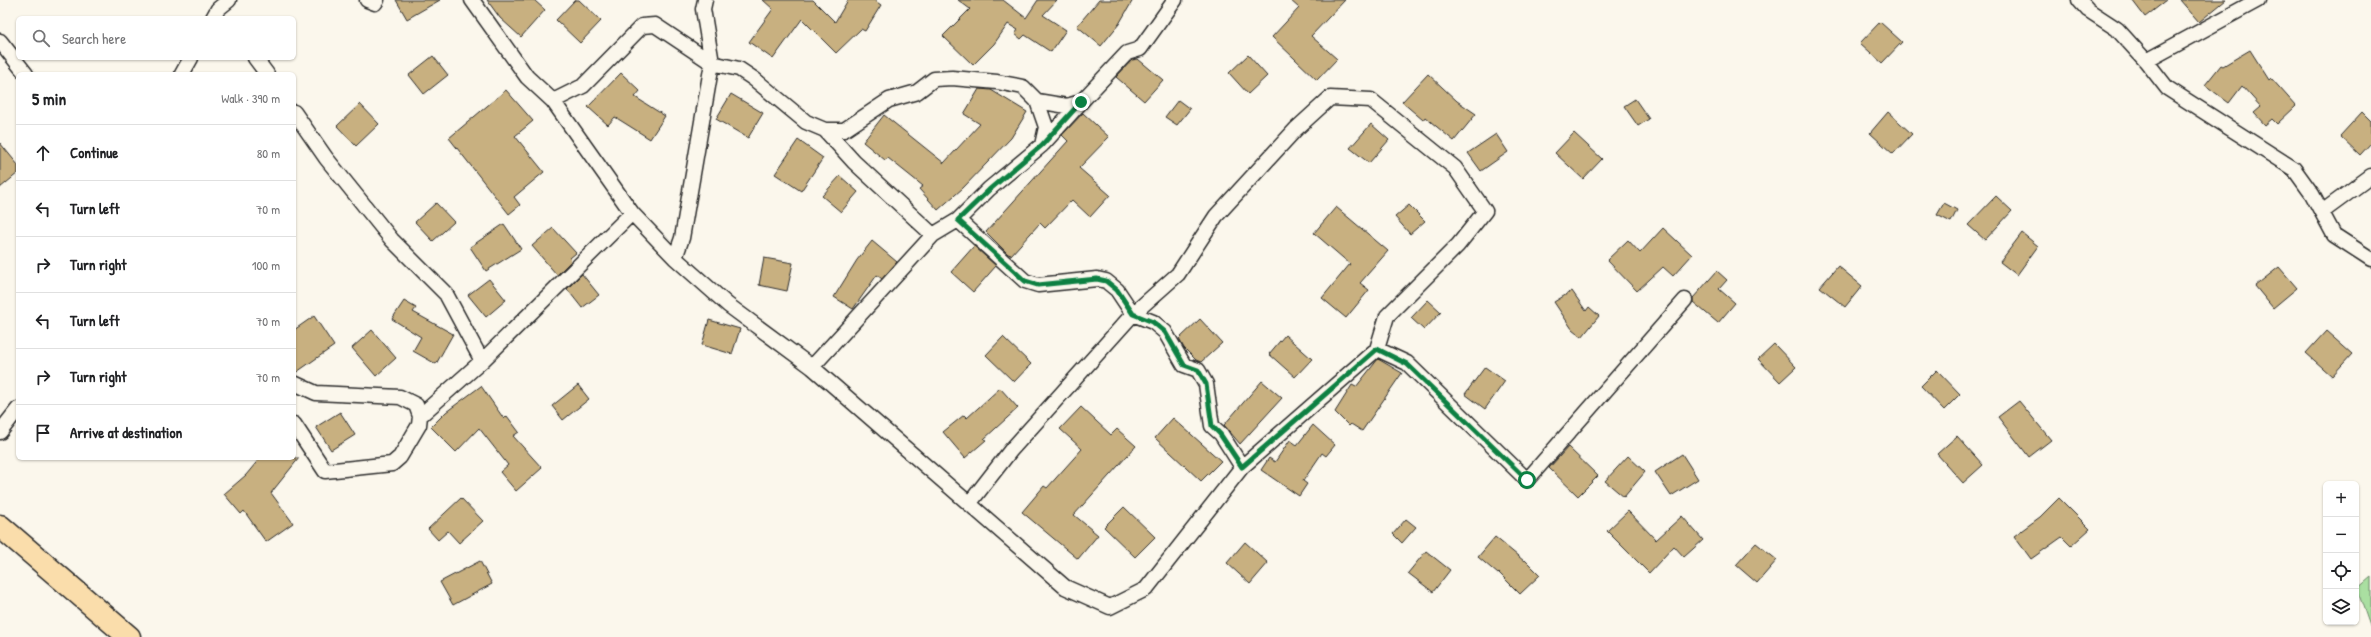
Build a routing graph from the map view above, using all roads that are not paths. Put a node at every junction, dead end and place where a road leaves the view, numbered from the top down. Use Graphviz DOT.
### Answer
graph roads {
  1 [pos="367,0"];
  2 [pos="377,0"];
  3 [pos="472,0"];
  4 [pos="705,0"];
  5 [pos="1175,0"];
  6 [pos="2079,0"];
  7 [pos="2258,0"];
  8 [pos="0,41"];
  9 [pos="190,60"];
  10 [pos="256,60"];
  11 [pos="2146,61"];
  12 [pos="712,63"];
  13 [pos="24,72"];
  14 [pos="183,72"];
  15 [pos="266,72"];
  16 [pos="553,101"];
  17 [pos="1037,101"];
  18 [pos="1081,102"];
  19 [pos="296,115"];
  20 [pos="825,130"];
  21 [pos="1042,145"];
  22 [pos="2371,176"];
  23 [pos="2322,212"];
  24 [pos="632,213"];
  25 [pos="958,220"];
  26 [pos="933,235"];
  27 [pos="675,258"];
  28 [pos="2371,259"];
  29 [pos="1686,300"];
  30 [pos="1133,314"];
  31 [pos="1377,349"];
  32 [pos="482,361"];
  33 [pos="812,367"];
  34 [pos="296,384"];
  35 [pos="16,412"];
  36 [pos="420,416"];
  37 [pos="296,427"];
  38 [pos="0,432"];
  39 [pos="1242,467"];
  40 [pos="969,504"];
  41 [pos="0,526"];
  42 [pos="129,637"];
  1 -- 2 [label="street"];
  3 -- 16 [label="street"];
  4 -- 12 [label="street"];
  5 -- 18 [label="street"];
  6 -- 11 [label="street"];
  7 -- 11 [label="street"];
  8 -- 13 [label="street"];
  9 -- 14 [label="street"];
  10 -- 15 [label="street"];
  11 -- 23 [label="street"];
  12 -- 16 [label="street"];
  12 -- 20 [label="street"];
  12 -- 27 [label="street"];
  16 -- 24 [label="street"];
  17 -- 18 [label="street"];
  17 -- 20 [label="street"];
  17 -- 21 [label="street"];
  18 -- 21 [label="street"];
  19 -- 32 [label="street"];
  20 -- 26 [label="street"];
  21 -- 25 [label="street"];
  22 -- 23 [label="street"];
  23 -- 28 [label="street"];
  24 -- 27 [label="street"];
  24 -- 32 [label="street"];
  25 -- 26 [label="street"];
  25 -- 30 [label="street"];
  26 -- 33 [label="street"];
  27 -- 33 [label="street"];
  29 -- 31 [label="street"];
  30 -- 31 [label="street"];
  30 -- 39 [label="street"];
  30 -- 40 [label="street"];
  31 -- 39 [label="street"];
  32 -- 36 [label="street"];
  33 -- 40 [label="street"];
  34 -- 36 [label="street"];
  35 -- 38 [label="street"];
  36 -- 37 [label="street"];
  39 -- 40 [label="street"];
  41 -- 42 [label="main road"];
}
